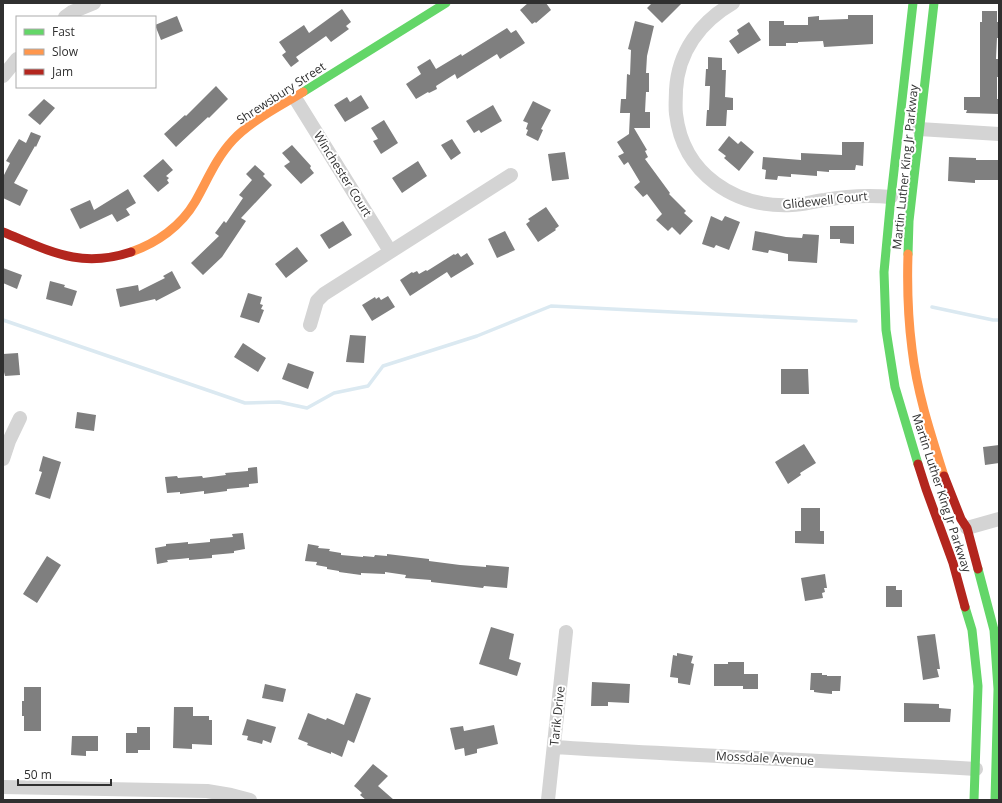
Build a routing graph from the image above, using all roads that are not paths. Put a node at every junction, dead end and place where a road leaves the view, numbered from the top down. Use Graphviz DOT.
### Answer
graph roads {
  1 [pos="94,3"];
  2 [pos="446,3"];
  3 [pos="732,3"];
  4 [pos="913,3"];
  5 [pos="934,3"];
  6 [pos="66,16"];
  7 [pos="16,60"];
  8 [pos="3,76"];
  9 [pos="295,98"];
  10 [pos="919,129"];
  11 [pos="999,134"];
  12 [pos="511,176"];
  13 [pos="891,196"];
  14 [pos="3,232"];
  15 [pos="390,251"];
  16 [pos="310,325"];
  17 [pos="20,418"];
  18 [pos="3,459"];
  19 [pos="999,519"];
  20 [pos="967,528"];
  21 [pos="566,632"];
  22 [pos="554,747"];
  23 [pos="976,770"];
  24 [pos="998,770"];
  25 [pos="3,787"];
  26 [pos="250,800"];
  27 [pos="548,800"];
  28 [pos="974,800"];
  29 [pos="995,800"];
  1 -- 6 [label="street"];
  2 -- 9 [label="main road, Shrewsbury Street"];
  3 -- 13 [label="street, Glidewell Court"];
  4 -- 13 [label="main road, Martin Luther King Jr Parkway"];
  5 -- 10 [label="main road, Martin Luther King Jr Parkway"];
  7 -- 8 [label="street"];
  9 -- 14 [label="main road, Shrewsbury Street"];
  9 -- 15 [label="street, Winchester Court"];
  10 -- 11 [label="street"];
  10 -- 20 [label="main road, Martin Luther King Jr Parkway"];
  12 -- 15 [label="street"];
  13 -- 23 [label="main road, Martin Luther King Jr Parkway"];
  15 -- 16 [label="street"];
  17 -- 18 [label="street"];
  19 -- 20 [label="street"];
  20 -- 24 [label="main road, Martin Luther King Jr Parkway"];
  21 -- 22 [label="street, Tarik Drive"];
  22 -- 23 [label="street, Mossdale Avenue"];
  22 -- 27 [label="street, Tarik Drive"];
  23 -- 28 [label="main road, Martin Luther King Jr Parkway"];
  24 -- 29 [label="main road, Martin Luther King Jr Parkway"];
  25 -- 26 [label="street"];
}
